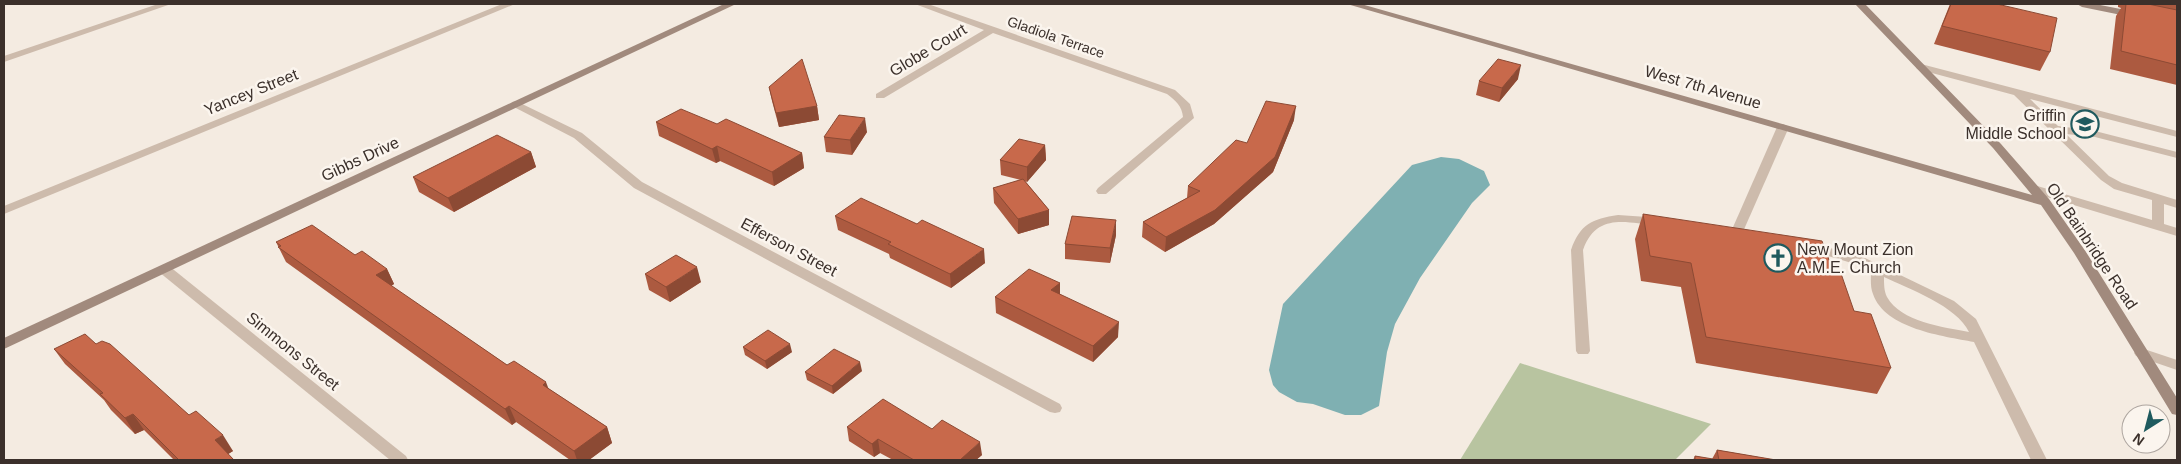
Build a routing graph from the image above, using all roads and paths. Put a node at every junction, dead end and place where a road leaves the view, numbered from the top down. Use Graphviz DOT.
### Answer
graph roads {
  1 [pos="166,4"];
  2 [pos="510,4"];
  3 [pos="731,4"];
  4 [pos="920,4"];
  5 [pos="1352,4"];
  6 [pos="1860,4"];
  7 [pos="2082,4"];
  8 [pos="2146,17"];
  9 [pos="992,29"];
  10 [pos="4,59"];
  11 [pos="1921,67"];
  12 [pos="2019,93"];
  13 [pos="880,96"];
  14 [pos="516,104"];
  15 [pos="1783,127"];
  16 [pos="2055,129"];
  17 [pos="2177,134"];
  18 [pos="2177,155"];
  19 [pos="2034,189"];
  20 [pos="1102,191"];
  21 [pos="2158,199"];
  22 [pos="2046,202"];
  23 [pos="2177,204"];
  24 [pos="4,210"];
  25 [pos="1672,224"];
  26 [pos="2158,226"];
  27 [pos="2177,232"];
  28 [pos="1754,236"];
  29 [pos="1799,244"];
  30 [pos="164,268"];
  31 [pos="1877,269"];
  32 [pos="1979,338"];
  33 [pos="4,344"];
  34 [pos="1582,351"];
  35 [pos="2141,353"];
  36 [pos="2177,365"];
  37 [pos="1055,408"];
  38 [pos="2177,410"];
  39 [pos="400,460"];
  40 [pos="2039,460"];
  1 -- 10 [label="street"];
  2 -- 24 [label="street, Yancey Street"];
  3 -- 14 [label="street, Gibbs Drive"];
  4 -- 9 [label="street, Gladiola Terrace"];
  5 -- 15 [label="street, West 7th Avenue"];
  6 -- 11 [label="street, Old Bainbridge Road"];
  7 -- 8 [label="street"];
  9 -- 13 [label="street, Globe Court"];
  9 -- 20 [label="street, Gladiola Terrace"];
  11 -- 12 [label="street"];
  11 -- 19 [label="street, Old Bainbridge Road"];
  12 -- 16 [label="street"];
  12 -- 17 [label="street"];
  14 -- 30 [label="street, Gibbs Drive"];
  14 -- 37 [label="street, Efferson Street"];
  15 -- 22 [label="street, West 7th Avenue"];
  15 -- 28 [label="street"];
  16 -- 18 [label="street"];
  16 -- 21 [label="street"];
  19 -- 22 [label="street, Old Bainbridge Road"];
  19 -- 26 [label="street"];
  21 -- 23 [label="street"];
  21 -- 26 [label="street"];
  22 -- 35 [label="street, Old Bainbridge Road"];
  25 -- 34 [label="street"];
  26 -- 27 [label="street"];
  29 -- 31 [label="street"];
  30 -- 33 [label="street, Gibbs Drive"];
  30 -- 39 [label="street, Simmons Street"];
  31 -- 32 [label="street"];
  31 -- 32 [label="street"];
  32 -- 40 [label="street"];
  35 -- 36 [label="street"];
  35 -- 38 [label="street, Old Bainbridge Road"];
}
